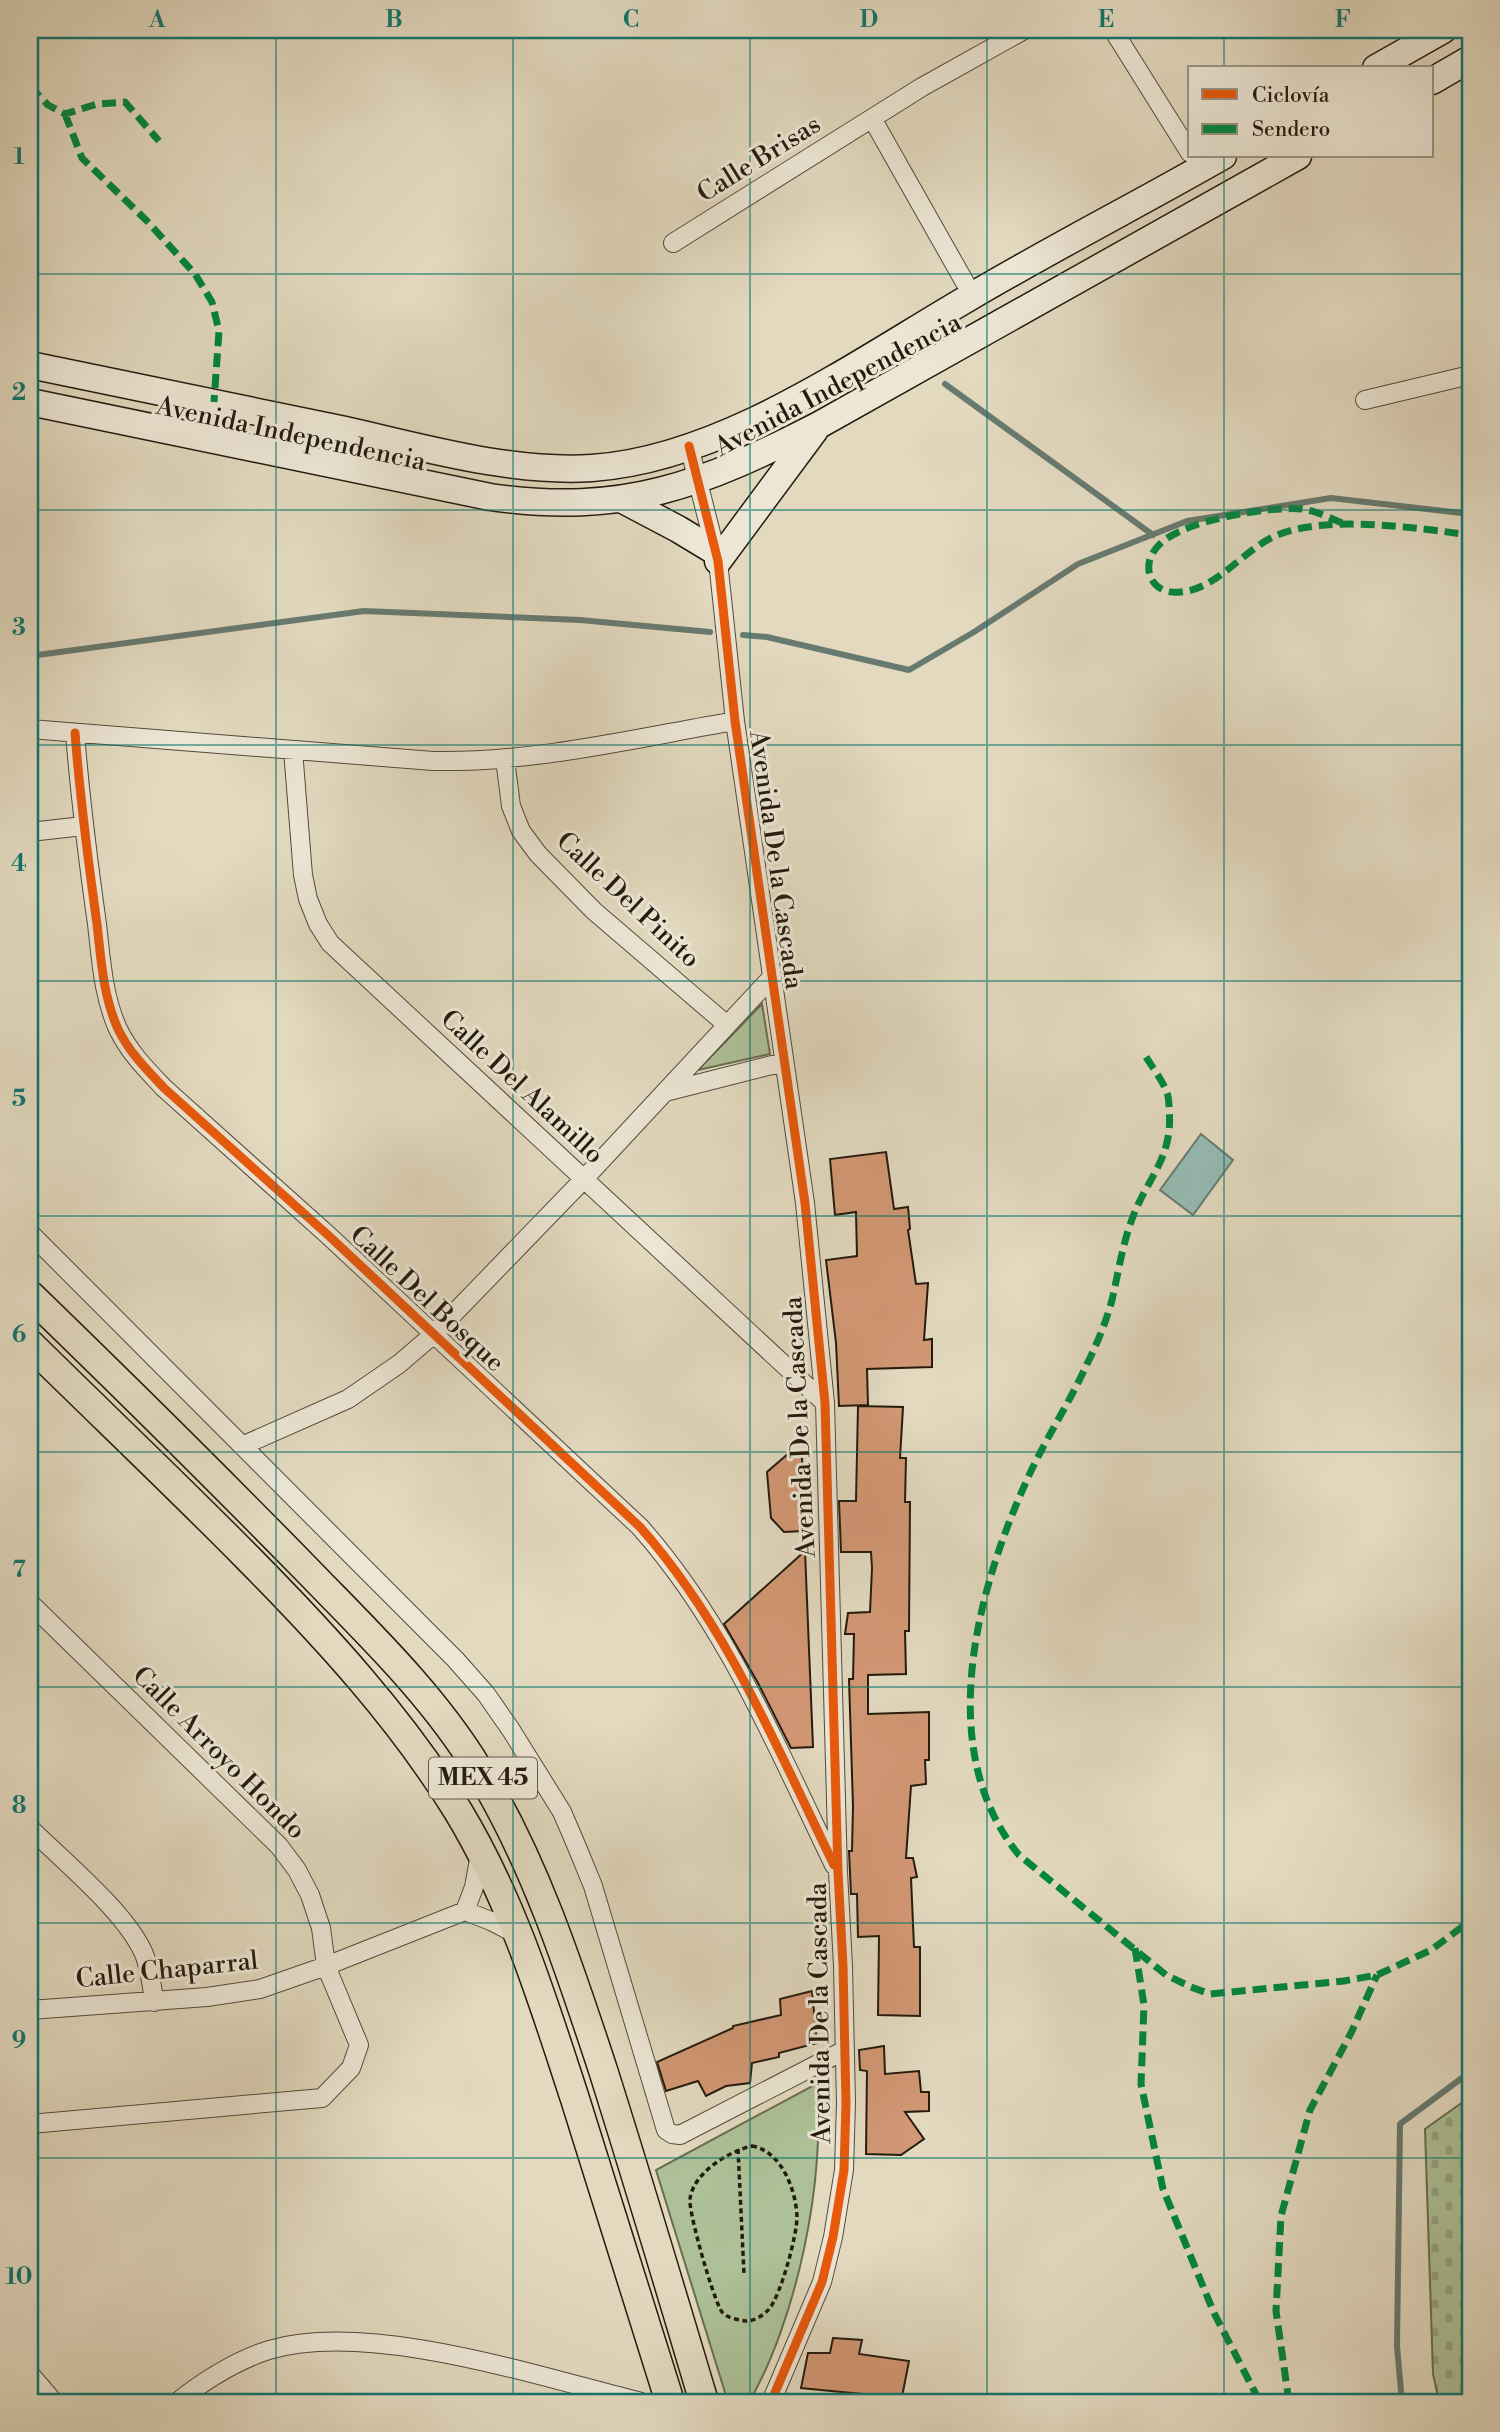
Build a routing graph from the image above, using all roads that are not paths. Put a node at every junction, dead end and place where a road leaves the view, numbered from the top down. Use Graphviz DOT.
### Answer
graph roads {
  1 [pos="1024,30"];
  2 [pos="1113,30"];
  3 [pos="1443,30"];
  4 [pos="1470,59"];
  5 [pos="1380,66"];
  6 [pos="1434,80"];
  7 [pos="873,120"];
  8 [pos="1188,139"];
  9 [pos="1201,158"];
  10 [pos="1294,158"];
  11 [pos="673,243"];
  12 [pos="972,295"];
  13 [pos="30,365"];
  14 [pos="1470,375"];
  15 [pos="1365,400"];
  16 [pos="30,402"];
  17 [pos="819,425"];
  18 [pos="689,446"];
  19 [pos="698,481"];
  20 [pos="623,500"];
  21 [pos="717,556"];
  22 [pos="735,721"];
  23 [pos="30,729"];
  24 [pos="75,733"];
  25 [pos="293,750"];
  26 [pos="505,759"];
  27 [pos="83,827"];
  28 [pos="30,832"];
  29 [pos="771,978"];
  30 [pos="727,1025"];
  31 [pos="784,1062"];
  32 [pos="664,1093"];
  33 [pos="583,1180"];
  34 [pos="30,1233"];
  35 [pos="30,1295"];
  36 [pos="434,1334"];
  37 [pos="30,1344"];
  38 [pos="825,1403"];
  39 [pos="242,1446"];
  40 [pos="30,1603"];
  41 [pos="30,1828"];
  42 [pos="480,1852"];
  43 [pos="838,1872"];
  44 [pos="465,1911"];
  45 [pos="518,1936"];
  46 [pos="326,1966"];
  47 [pos="154,2002"];
  48 [pos="30,2011"];
  49 [pos="845,2050"];
  50 [pos="30,2124"];
  51 [pos="30,2374"];
  52 [pos="54,2402"];
  53 [pos="177,2402"];
  54 [pos="641,2402"];
  55 [pos="670,2402"];
  56 [pos="704,2402"];
  57 [pos="771,2402"];
  1 -- 7 [label="street, Calle Brisas"];
  2 -- 8 [label="street"];
  3 -- 5 [label="main road"];
  4 -- 6 [label="main road"];
  7 -- 11 [label="street, Calle Brisas"];
  7 -- 12 [label="street"];
  9 -- 12 [label="main road, Avenida Independencia"];
  10 -- 17 [label="main road, Avenida Independencia"];
  12 -- 18 [label="main road, Avenida Independencia"];
  13 -- 18 [label="main road, Avenida Independencia"];
  14 -- 15 [label="street"];
  16 -- 20 [label="main road, Avenida Independencia"];
  17 -- 19 [label="main road, Avenida Independencia"];
  17 -- 21 [label="main road"];
  18 -- 19 [label="street, Avenida De la Cascada"];
  19 -- 20 [label="main road, Avenida Independencia"];
  19 -- 21 [label="street, Avenida De la Cascada"];
  20 -- 21 [label="main road"];
  21 -- 22 [label="street, Avenida De la Cascada"];
  22 -- 26 [label="street"];
  22 -- 29 [label="street, Avenida De la Cascada"];
  23 -- 24 [label="street"];
  24 -- 25 [label="street"];
  24 -- 27 [label="street, Calle Del Bosque"];
  25 -- 26 [label="street"];
  25 -- 33 [label="street, Calle Del Alamillo"];
  26 -- 30 [label="street, Calle Del Pinito"];
  27 -- 28 [label="street"];
  27 -- 36 [label="street, Calle Del Bosque"];
  29 -- 30 [label="street"];
  29 -- 31 [label="street, Avenida De la Cascada"];
  30 -- 32 [label="street"];
  31 -- 32 [label="street"];
  31 -- 38 [label="street, Avenida De la Cascada"];
  32 -- 33 [label="street"];
  33 -- 36 [label="street"];
  33 -- 38 [label="street, Calle Del Alamillo"];
  34 -- 39 [label="street"];
  35 -- 56 [label="main road, MEX 45"];
  36 -- 39 [label="street"];
  36 -- 43 [label="street, Calle Del Bosque"];
  37 -- 42 [label="main road, MEX 45"];
  38 -- 43 [label="street, Avenida De la Cascada"];
  39 -- 49 [label="street"];
  40 -- 46 [label="street, Calle Arroyo Hondo"];
  41 -- 47 [label="street"];
  42 -- 44 [label="street"];
  42 -- 45 [label="main road, MEX 45"];
  43 -- 49 [label="street, Avenida De la Cascada"];
  44 -- 45 [label="street"];
  44 -- 46 [label="street, Calle Chaparral"];
  45 -- 55 [label="main road, MEX 45"];
  46 -- 47 [label="street, Calle Chaparral"];
  46 -- 50 [label="street, Calle Arroyo Hondo"];
  47 -- 48 [label="street, Calle Chaparral"];
  49 -- 57 [label="street, Avenida De la Cascada"];
  51 -- 52 [label="street"];
  53 -- 54 [label="street"];
}
